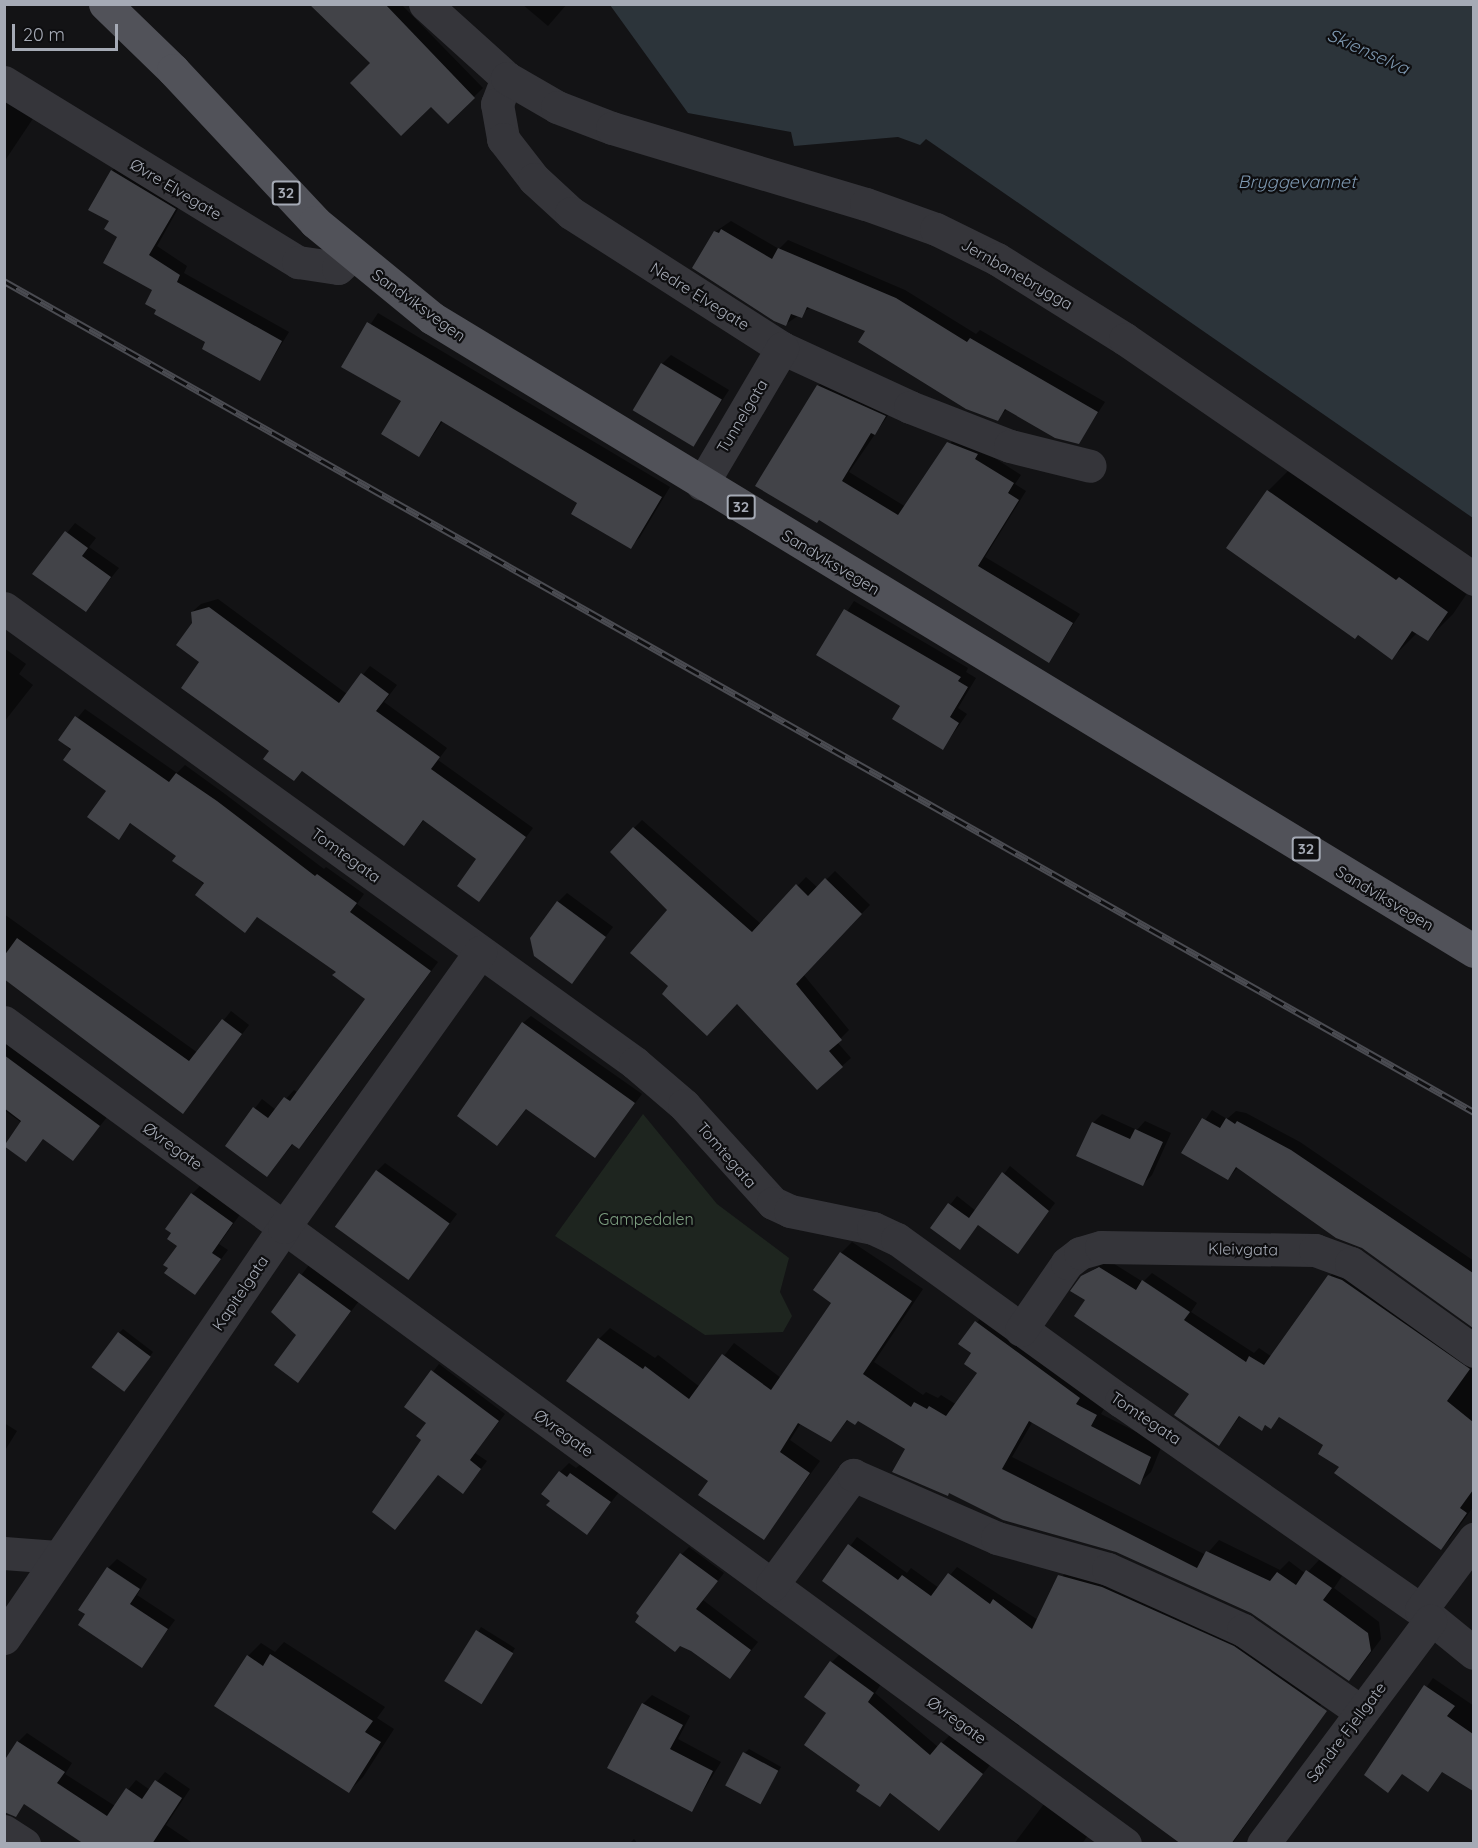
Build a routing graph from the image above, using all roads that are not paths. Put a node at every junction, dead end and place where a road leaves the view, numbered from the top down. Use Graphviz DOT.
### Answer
graph roads {
  1 [pos="105,4"];
  2 [pos="425,4"];
  3 [pos="507,78"];
  4 [pos="4,82"];
  5 [pos="352,255"];
  6 [pos="782,348"];
  7 [pos="1090,466"];
  8 [pos="702,484"];
  9 [pos="1473,579"];
  10 [pos="4,608"];
  11 [pos="1473,951"];
  12 [pos="480,952"];
  13 [pos="4,1022"];
  14 [pos="284,1227"];
  15 [pos="1021,1330"];
  16 [pos="1473,1351"];
  17 [pos="1473,1539"];
  18 [pos="4,1553"];
  19 [pos="57,1557"];
  20 [pos="772,1585"];
  21 [pos="1425,1616"];
  22 [pos="4,1638"];
  23 [pos="1473,1653"];
  24 [pos="1360,1711"];
  25 [pos="4,1831"];
  26 [pos="24,1844"];
  27 [pos="1125,1844"];
  28 [pos="1263,1844"];
  1 -- 5 [label="main road, Sandviksvegen / 32"];
  2 -- 3 [label="street"];
  3 -- 6 [label="street, Nedre Elvegate"];
  3 -- 9 [label="street, Jernbanebrygga"];
  4 -- 5 [label="street, Øvre Elvegate"];
  5 -- 8 [label="main road, Sandviksvegen / 32"];
  6 -- 7 [label="street, Nedre Elvegate"];
  6 -- 8 [label="street, Tunnelgata"];
  8 -- 11 [label="main road, Sandviksvegen / 32"];
  10 -- 12 [label="street, Tomtegata"];
  12 -- 14 [label="street, Kapitelgata"];
  12 -- 15 [label="street, Tomtegata"];
  13 -- 14 [label="street, Øvregate"];
  14 -- 19 [label="street, Kapitelgata"];
  14 -- 20 [label="street, Øvregate"];
  15 -- 16 [label="street, Kleivgata"];
  15 -- 21 [label="street, Tomtegata"];
  17 -- 21 [label="street, Søndre Fjellgate"];
  18 -- 19 [label="street"];
  19 -- 22 [label="street, Kapitelgata"];
  20 -- 24 [label="street"];
  20 -- 27 [label="street, Øvregate"];
  21 -- 23 [label="street, Tomtegata"];
  21 -- 24 [label="street, Søndre Fjellgate"];
  24 -- 28 [label="street, Søndre Fjellgate"];
  25 -- 26 [label="street"];
}
